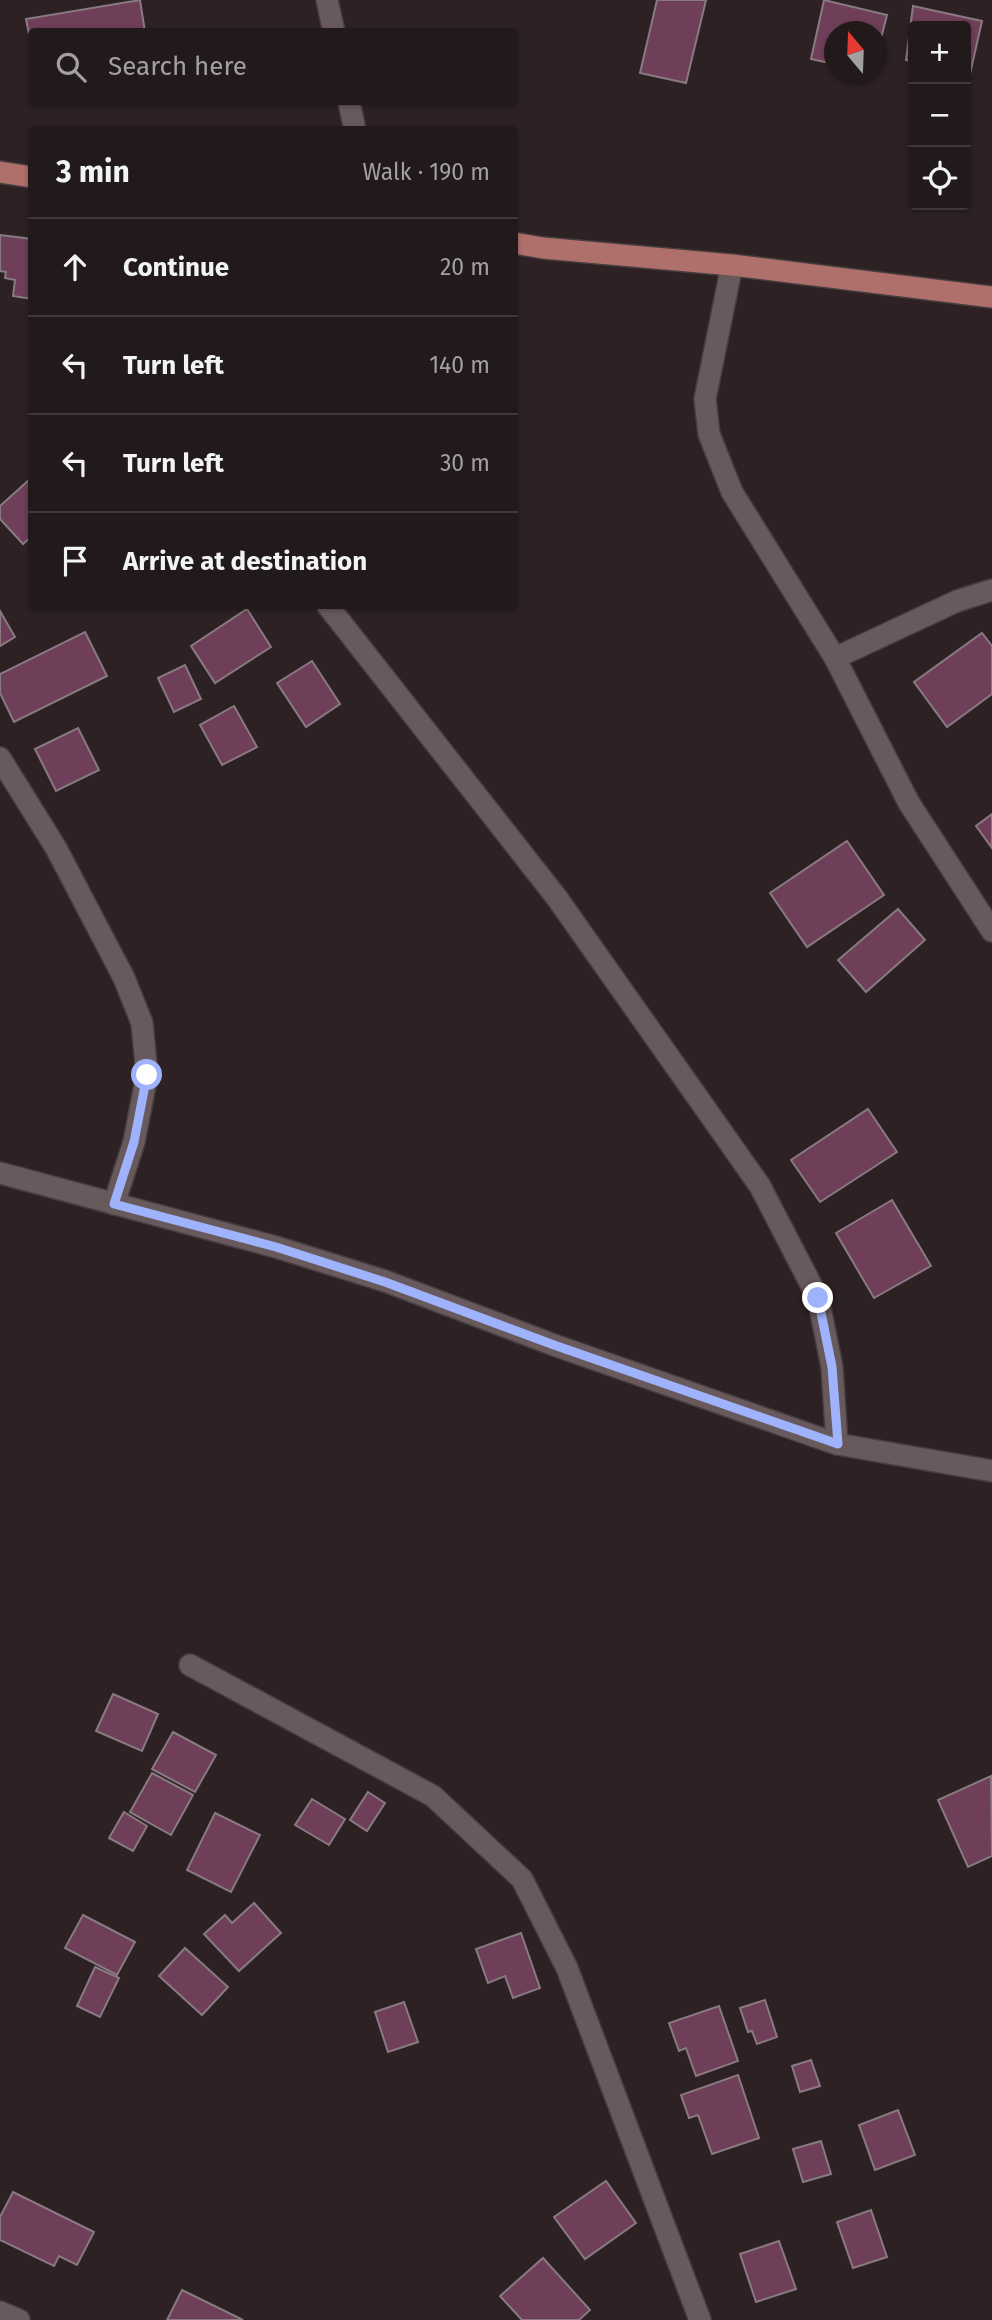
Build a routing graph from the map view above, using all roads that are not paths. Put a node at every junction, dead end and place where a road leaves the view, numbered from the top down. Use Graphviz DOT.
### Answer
graph roads {
  1 [pos="327,0"];
  2 [pos="333,28"];
  3 [pos="350,105"];
  4 [pos="354,126"];
  5 [pos="0,172"];
  6 [pos="28,176"];
  7 [pos="518,244"];
  8 [pos="732,265"];
  9 [pos="992,297"];
  10 [pos="992,590"];
  11 [pos="330,609"];
  12 [pos="835,658"];
  13 [pos="0,758"];
  14 [pos="992,931"];
  15 [pos="0,1173"];
  16 [pos="114,1204"];
  17 [pos="838,1444"];
  18 [pos="992,1471"];
  19 [pos="190,1664"];
  20 [pos="0,2312"];
  21 [pos="19,2320"];
  22 [pos="699,2320"];
  1 -- 2 [label="street"];
  3 -- 4 [label="street"];
  5 -- 6 [label="main road"];
  7 -- 8 [label="main road"];
  8 -- 9 [label="main road"];
  8 -- 12 [label="street"];
  10 -- 12 [label="street"];
  11 -- 17 [label="street"];
  12 -- 14 [label="street"];
  13 -- 16 [label="street"];
  15 -- 16 [label="street"];
  16 -- 17 [label="street"];
  17 -- 18 [label="street"];
  19 -- 22 [label="street"];
  20 -- 21 [label="street"];
}
